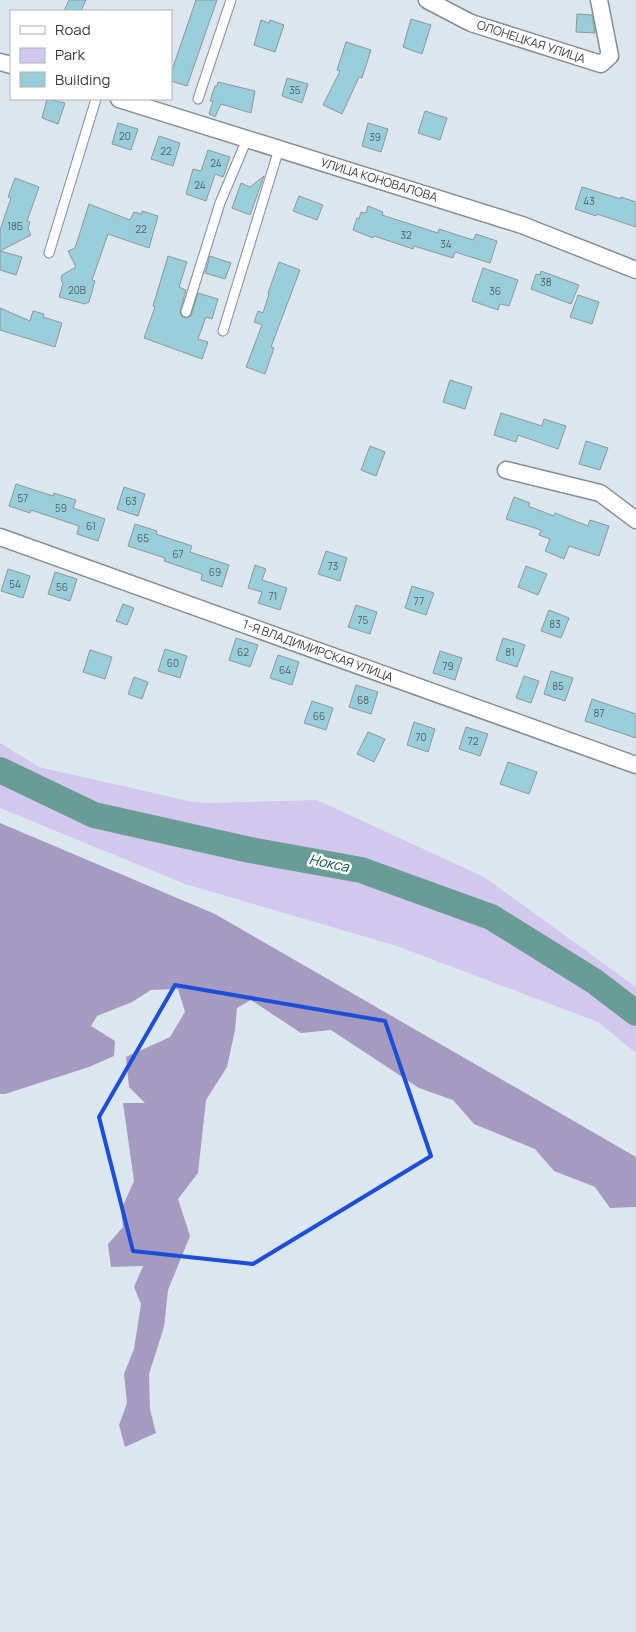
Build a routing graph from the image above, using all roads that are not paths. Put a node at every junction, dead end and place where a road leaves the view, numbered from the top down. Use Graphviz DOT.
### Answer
graph roads {
  1 [pos="231,0"];
  2 [pos="427,0"];
  3 [pos="599,0"];
  4 [pos="198,99"];
  5 [pos="96,100"];
  6 [pos="123,100"];
  7 [pos="247,139"];
  8 [pos="279,149"];
  9 [pos="49,253"];
  10 [pos="636,270"];
  11 [pos="186,312"];
  12 [pos="223,331"];
  13 [pos="506,470"];
  14 [pos="636,520"];
  15 [pos="0,537"];
  16 [pos="636,764"];
  1 -- 4 [label="lane"];
  2 -- 3 [label="street, ОЛОНЕЦКАЯ УЛИЦА"];
  5 -- 9 [label="lane"];
  6 -- 7 [label="street, УЛИЦА КОНОВАЛОВА"];
  7 -- 8 [label="street, УЛИЦА КОНОВАЛОВА"];
  7 -- 11 [label="lane"];
  8 -- 10 [label="street, УЛИЦА КОНОВАЛОВА"];
  8 -- 12 [label="lane"];
  13 -- 14 [label="street"];
  15 -- 16 [label="street, 1-Я ВЛАДИМИРСКАЯ УЛИЦА"];
}
